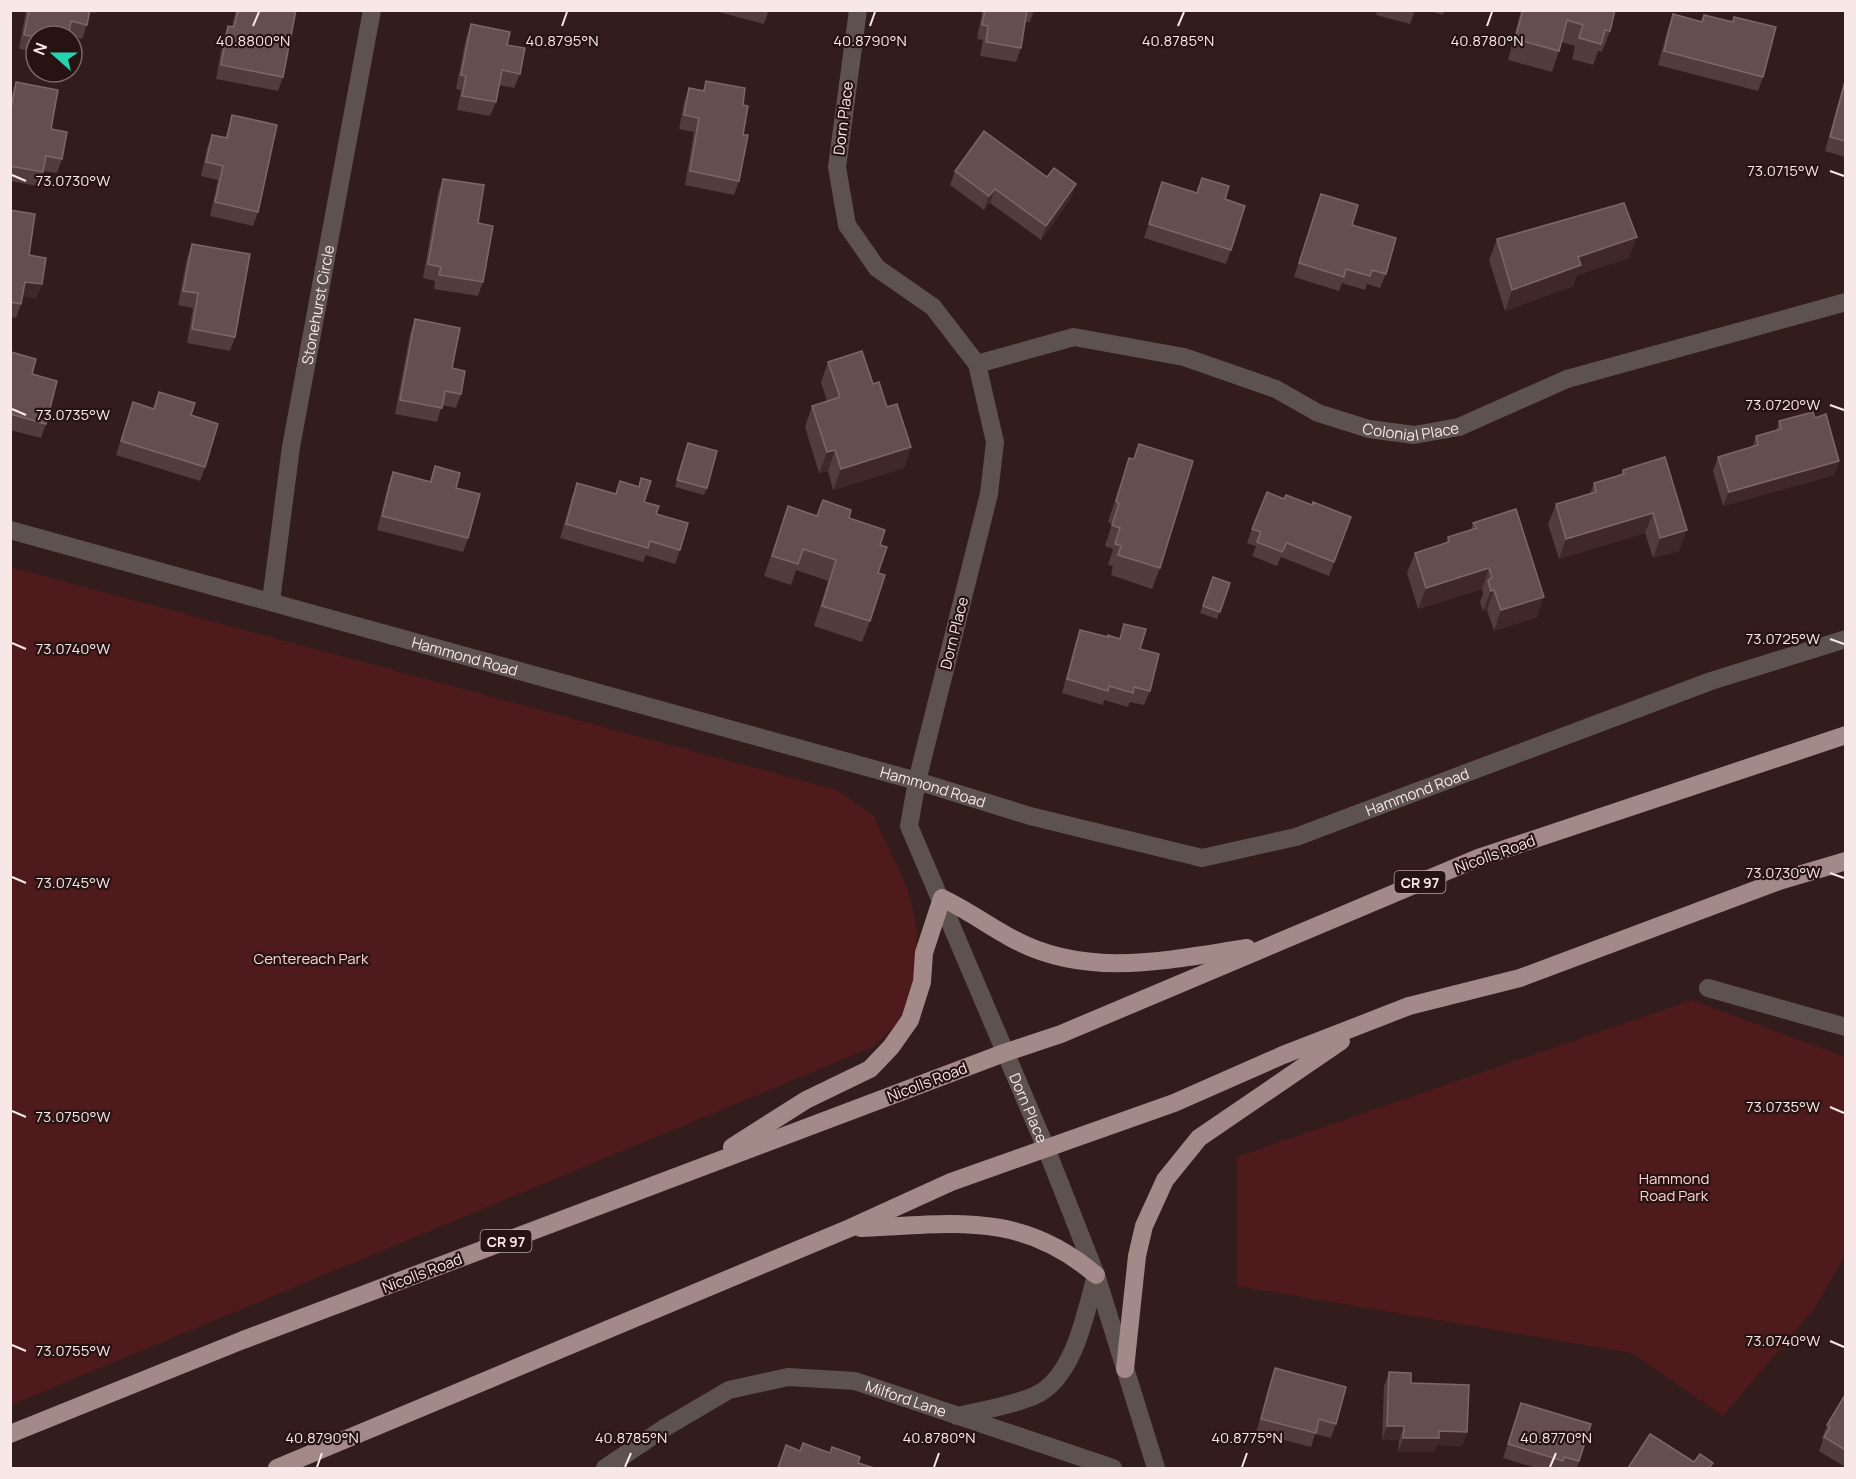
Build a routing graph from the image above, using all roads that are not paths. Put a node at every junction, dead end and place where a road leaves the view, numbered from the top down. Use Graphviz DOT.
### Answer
graph roads {
  1 [pos="372,10"];
  2 [pos="858,10"];
  3 [pos="1845,302"];
  4 [pos="977,364"];
  5 [pos="10,530"];
  6 [pos="271,601"];
  7 [pos="1845,639"];
  8 [pos="1845,735"];
  9 [pos="917,781"];
  10 [pos="1845,861"];
  11 [pos="942,898"];
  12 [pos="1273,945"];
  13 [pos="1708,988"];
  14 [pos="1368,1022"];
  15 [pos="1845,1027"];
  16 [pos="1004,1053"];
  17 [pos="1046,1148"];
  18 [pos="700,1168"];
  19 [pos="850,1228"];
  20 [pos="1096,1275"];
  21 [pos="1125,1369"];
  22 [pos="957,1416"];
  23 [pos="10,1434"];
  24 [pos="277,1468"];
  25 [pos="605,1468"];
  26 [pos="1113,1468"];
  27 [pos="1156,1468"];
  1 -- 6 [label="street, Stonehurst Circle"];
  2 -- 4 [label="street, Dorn Place"];
  3 -- 4 [label="street, Colonial Place"];
  4 -- 9 [label="street, Dorn Place"];
  5 -- 6 [label="street, Hammond Road"];
  6 -- 9 [label="street, Hammond Road"];
  7 -- 9 [label="street, Hammond Road"];
  8 -- 12 [label="highway, Nicolls Road / CR 97"];
  9 -- 11 [label="street, Dorn Place"];
  10 -- 14 [label="highway"];
  11 -- 12 [label="highway"];
  11 -- 16 [label="street, Dorn Place"];
  11 -- 18 [label="highway"];
  12 -- 16 [label="highway, Nicolls Road / CR 97"];
  13 -- 15 [label="street"];
  14 -- 17 [label="highway"];
  14 -- 21 [label="highway"];
  16 -- 17 [label="street, Dorn Place"];
  16 -- 18 [label="highway, Nicolls Road / CR 97"];
  17 -- 19 [label="highway"];
  17 -- 20 [label="street, Dorn Place"];
  18 -- 23 [label="highway, Nicolls Road / CR 97"];
  19 -- 20 [label="highway"];
  19 -- 24 [label="highway"];
  20 -- 21 [label="street, Dorn Place"];
  20 -- 22 [label="street"];
  21 -- 27 [label="street, Dorn Place"];
  22 -- 25 [label="street, Milford Lane"];
  22 -- 26 [label="street, Milford Lane"];
}
